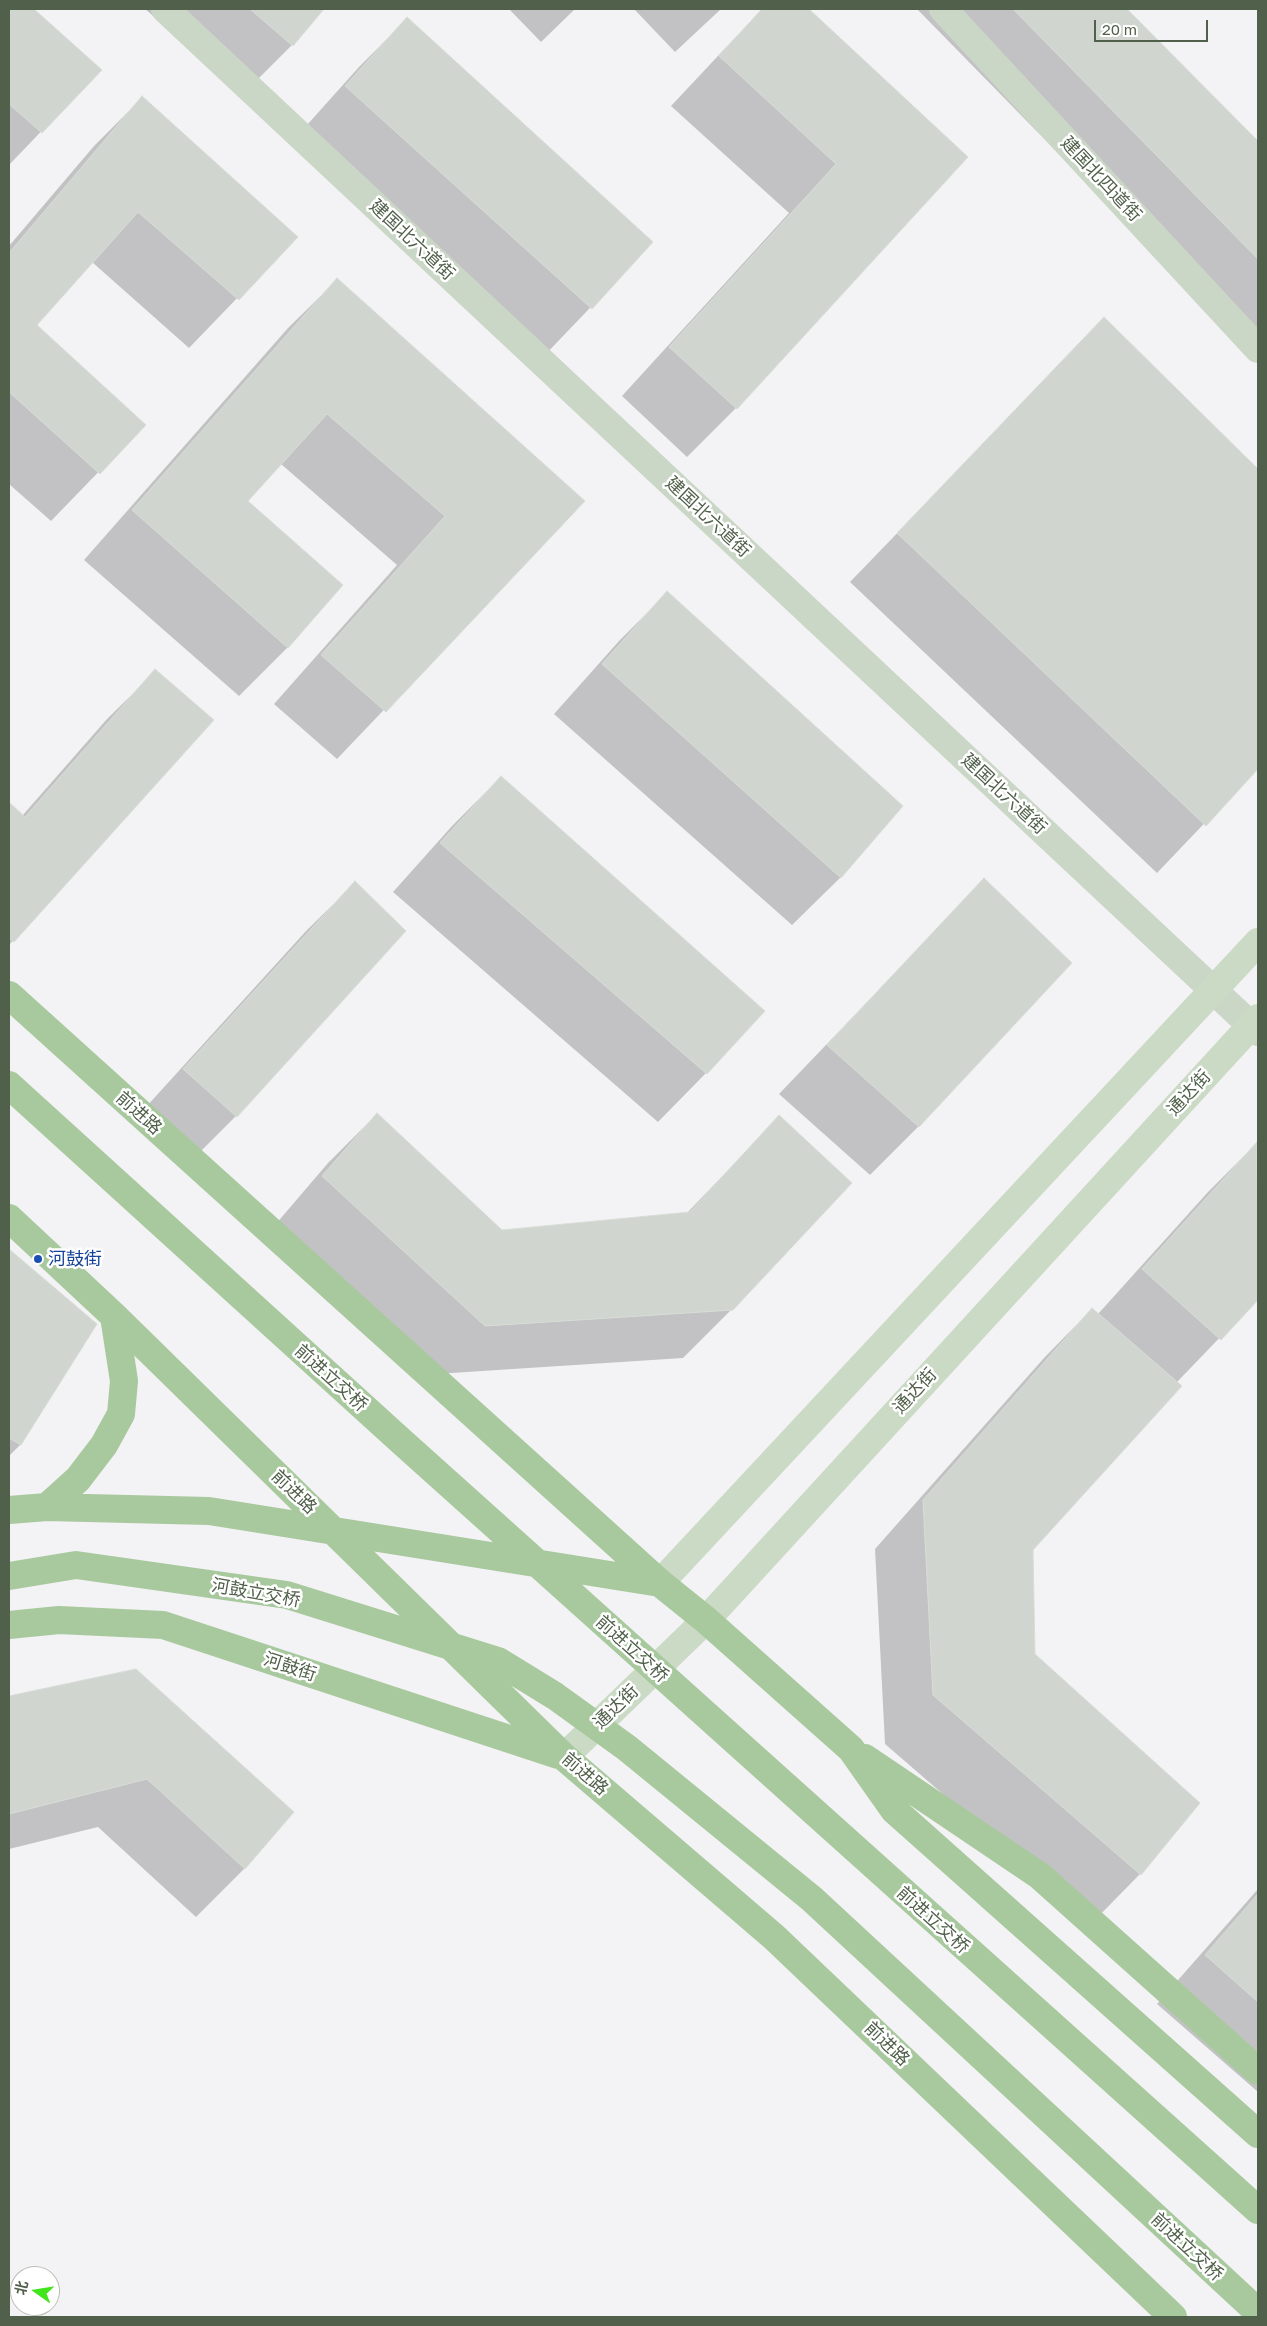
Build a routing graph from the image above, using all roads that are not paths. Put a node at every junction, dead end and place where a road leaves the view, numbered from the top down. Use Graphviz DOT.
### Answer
graph roads {
  1 [pos="165,9"];
  2 [pos="943,9"];
  3 [pos="1258,348"];
  4 [pos="1258,942"];
  5 [pos="1213,989"];
  6 [pos="9,995"];
  7 [pos="1256,1025"];
  8 [pos="9,1085"];
  9 [pos="9,1218"];
  10 [pos="114,1316"];
  11 [pos="47,1507"];
  12 [pos="9,1510"];
  13 [pos="333,1530"];
  14 [pos="9,1576"];
  15 [pos="660,1583"];
  16 [pos="706,1620"];
  17 [pos="9,1625"];
  18 [pos="498,1661"];
  19 [pos="851,1750"];
  20 [pos="564,1757"];
  21 [pos="1258,2070"];
  22 [pos="1258,2134"];
  23 [pos="1258,2210"];
  24 [pos="1258,2312"];
  25 [pos="1174,2317"];
  1 -- 5 [label="street, 建国北六道街"];
  2 -- 3 [label="street, 建国北四道街"];
  4 -- 5 [label="main road"];
  5 -- 7 [label="street, 建国北六道街"];
  5 -- 15 [label="main road"];
  6 -- 15 [label="highway, 前进路"];
  7 -- 16 [label="main road, 通达街"];
  8 -- 23 [label="highway, 前进立交桥"];
  9 -- 10 [label="highway, 前进路"];
  10 -- 11 [label="highway"];
  10 -- 13 [label="highway, 前进路"];
  11 -- 12 [label="highway"];
  11 -- 13 [label="highway"];
  13 -- 15 [label="highway"];
  13 -- 20 [label="highway, 前进路"];
  14 -- 18 [label="highway, 河鼓立交桥"];
  15 -- 16 [label="highway, 前进路"];
  16 -- 19 [label="highway, 前进路"];
  16 -- 20 [label="main road, 通达街"];
  17 -- 20 [label="highway, 河鼓街"];
  18 -- 24 [label="highway, 前进立交桥"];
  19 -- 21 [label="highway, 前进路"];
  19 -- 22 [label="highway, 前进路"];
  20 -- 25 [label="highway, 前进路"];
}
